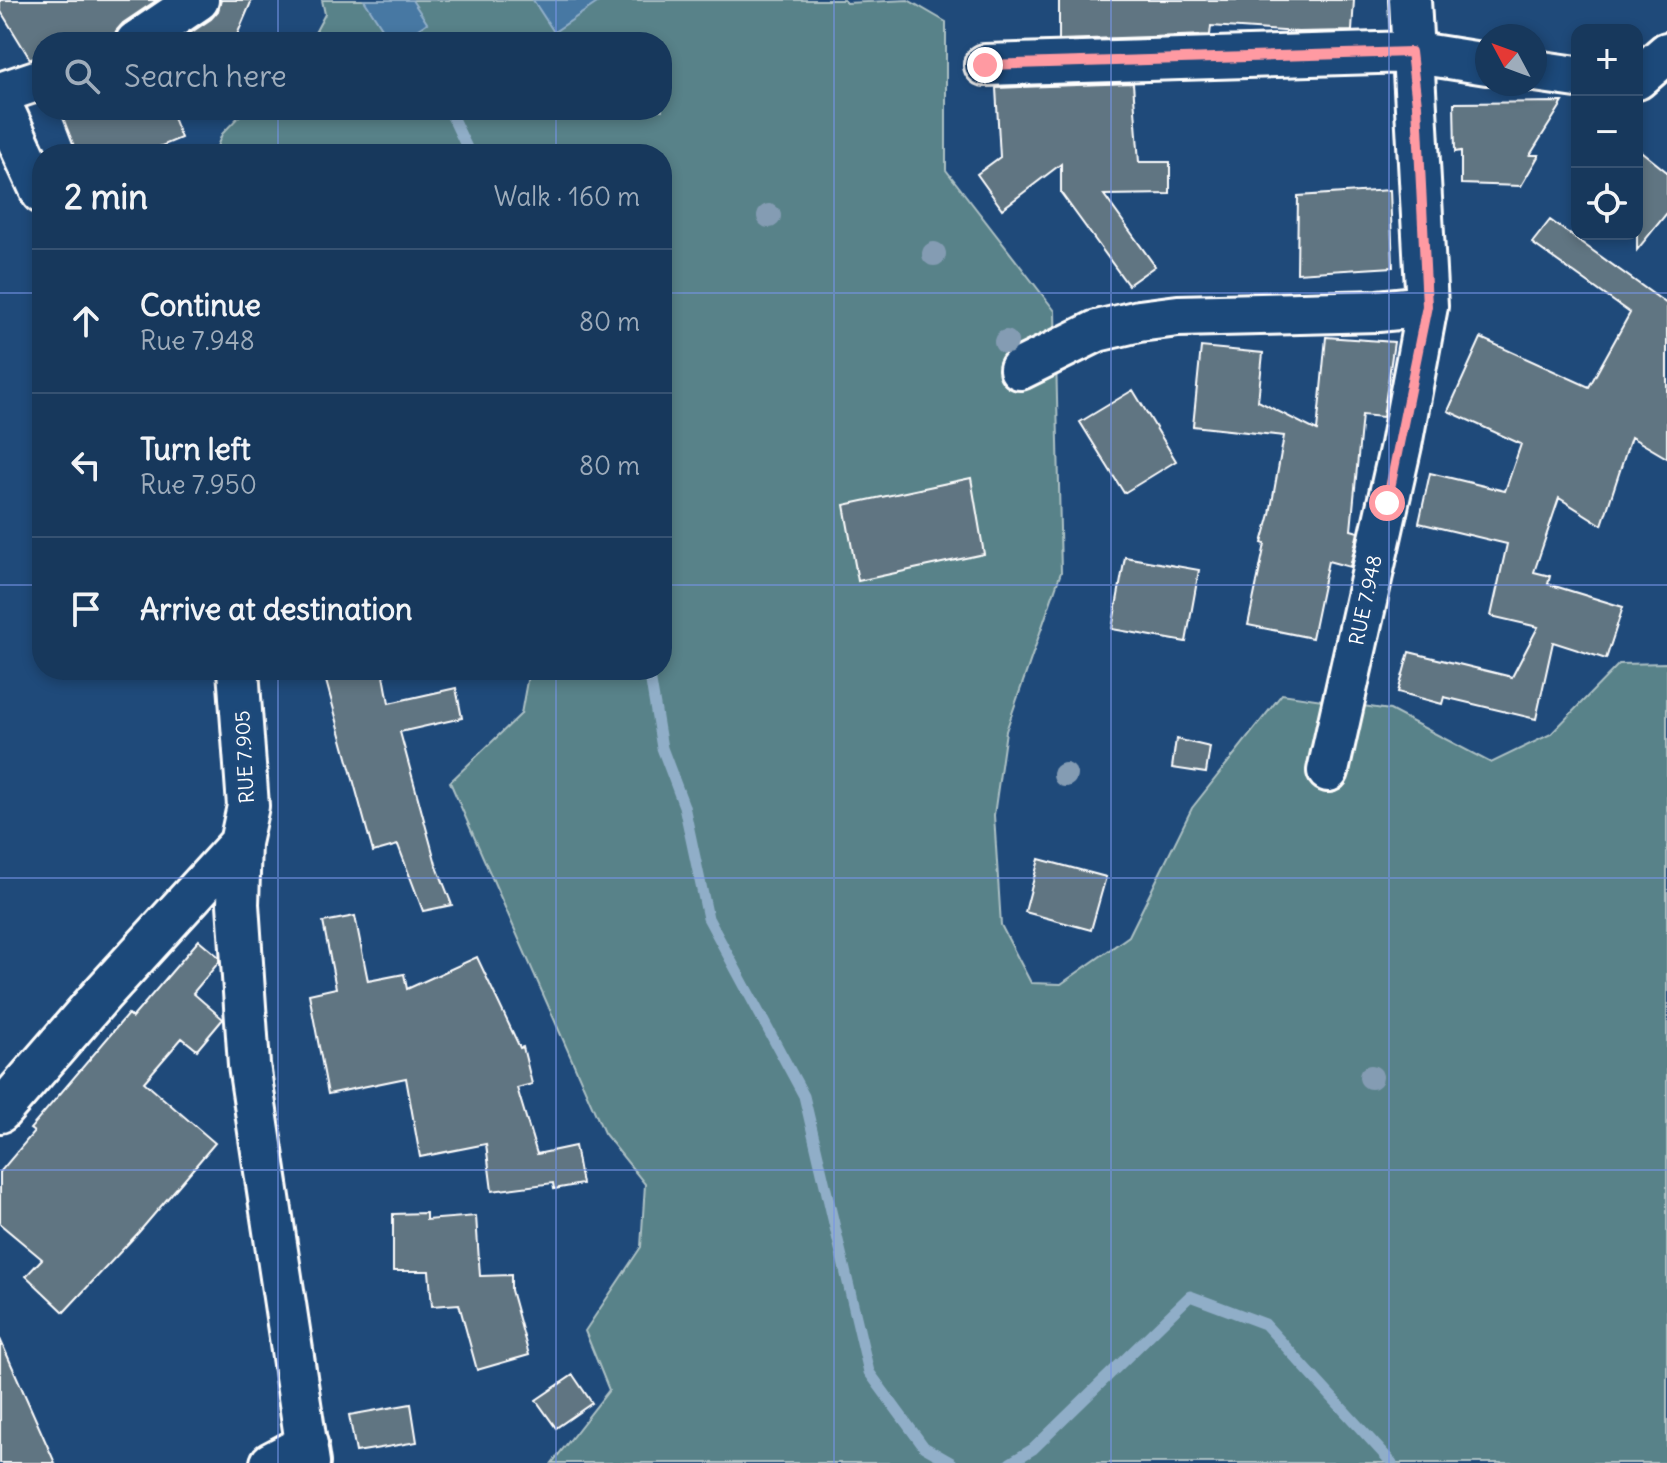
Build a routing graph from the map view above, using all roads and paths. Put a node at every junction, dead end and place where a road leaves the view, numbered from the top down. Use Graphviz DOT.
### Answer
graph roads {
  1 [pos="198,0"];
  2 [pos="1410,0"];
  3 [pos="151,32"];
  4 [pos="1411,52"];
  5 [pos="1667,53"];
  6 [pos="1475,62"];
  7 [pos="985,65"];
  8 [pos="1547,73"];
  9 [pos="1643,74"];
  10 [pos="1571,76"];
  11 [pos="32,82"];
  12 [pos="0,93"];
  13 [pos="0,102"];
  14 [pos="32,171"];
  15 [pos="1427,306"];
  16 [pos="1020,369"];
  17 [pos="239,680"];
  18 [pos="1328,771"];
  19 [pos="240,843"];
  20 [pos="0,1112"];
  21 [pos="308,1454"];
  22 [pos="271,1463"];
  1 -- 3 [label="street"];
  2 -- 4 [label="street, RUE 7.948"];
  4 -- 6 [label="street"];
  4 -- 7 [label="street"];
  4 -- 15 [label="street, RUE 7.948"];
  5 -- 9 [label="street"];
  8 -- 10 [label="street"];
  11 -- 12 [label="street"];
  13 -- 14 [label="street"];
  15 -- 16 [label="street"];
  15 -- 18 [label="street, RUE 7.948"];
  17 -- 19 [label="street, RUE 7.905"];
  19 -- 20 [label="street"];
  19 -- 21 [label="street, RUE 7.905"];
  21 -- 22 [label="street"];
}
